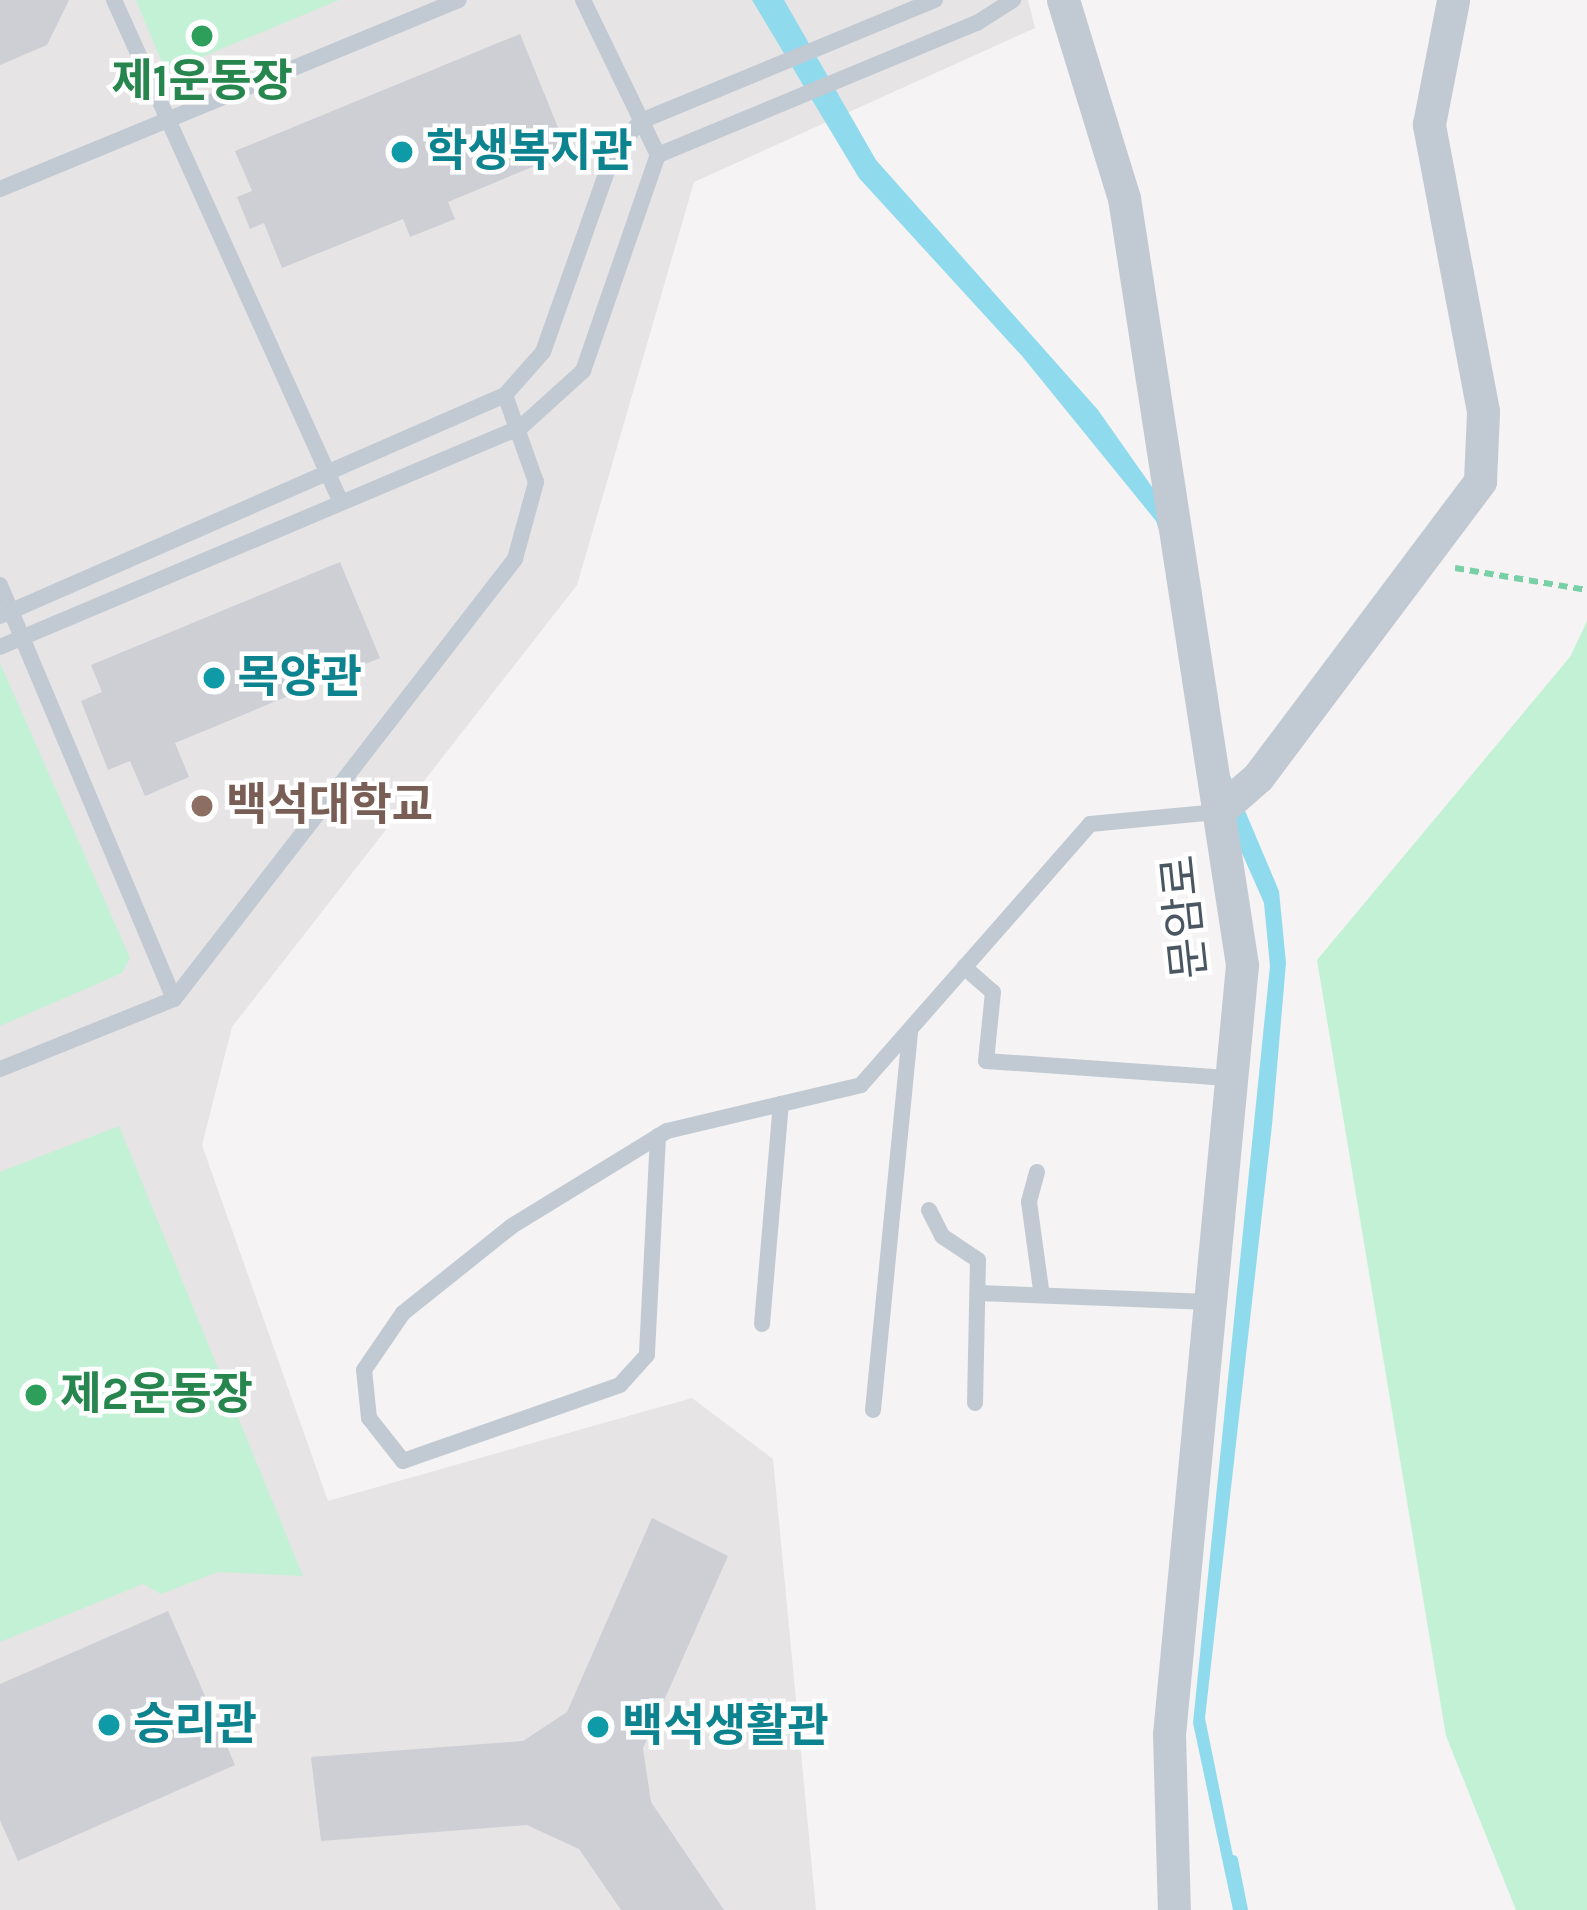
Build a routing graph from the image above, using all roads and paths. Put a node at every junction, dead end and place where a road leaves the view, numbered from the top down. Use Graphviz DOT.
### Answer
graph roads {
  1 [pos="113,0"];
  2 [pos="459,0"];
  3 [pos="583,0"];
  4 [pos="935,0"];
  5 [pos="1013,0"];
  6 [pos="1063,0"];
  7 [pos="1453,0"];
  8 [pos="161,118"];
  9 [pos="641,121"];
  10 [pos="658,154"];
  11 [pos="0,189"];
  12 [pos="505,394"];
  13 [pos="521,428"];
  14 [pos="326,470"];
  15 [pos="339,498"];
  16 [pos="1420,562"];
  17 [pos="0,585"];
  18 [pos="1587,590"];
  19 [pos="5,613"];
  20 [pos="24,637"];
  21 [pos="0,647"];
  22 [pos="1218,812"];
  23 [pos="964,967"];
  24 [pos="174,999"];
  25 [pos="910,1031"];
  26 [pos="0,1070"];
  27 [pos="1231,1078"];
  28 [pos="781,1104"];
  29 [pos="658,1136"];
  30 [pos="1037,1172"];
  31 [pos="929,1210"];
  32 [pos="1041,1290"];
  33 [pos="978,1293"];
  34 [pos="1210,1302"];
  35 [pos="762,1324"];
  36 [pos="975,1403"];
  37 [pos="873,1410"];
  38 [pos="1174,1910"];
  1 -- 8 [label="lane"];
  2 -- 8 [label="lane"];
  3 -- 9 [label="lane"];
  4 -- 9 [label="lane"];
  5 -- 10 [label="lane"];
  6 -- 22 [label="street, 문암로"];
  7 -- 16 [label="street"];
  8 -- 11 [label="lane"];
  8 -- 14 [label="lane"];
  9 -- 10 [label="lane"];
  9 -- 12 [label="lane"];
  10 -- 13 [label="lane"];
  12 -- 13 [label="lane"];
  12 -- 14 [label="lane"];
  13 -- 15 [label="lane"];
  13 -- 24 [label="lane"];
  14 -- 15 [label="lane"];
  14 -- 19 [label="lane"];
  15 -- 20 [label="lane"];
  16 -- 18 [label="path"];
  16 -- 22 [label="street"];
  17 -- 19 [label="lane"];
  19 -- 20 [label="lane"];
  20 -- 21 [label="lane"];
  20 -- 24 [label="lane"];
  22 -- 23 [label="lane"];
  22 -- 27 [label="street, 문암로"];
  23 -- 25 [label="lane"];
  23 -- 27 [label="lane"];
  24 -- 26 [label="lane"];
  25 -- 28 [label="lane"];
  25 -- 37 [label="lane"];
  27 -- 34 [label="street, 문암로"];
  28 -- 29 [label="lane"];
  28 -- 35 [label="lane"];
  29 -- 29 [label="lane"];
  30 -- 32 [label="lane"];
  31 -- 33 [label="lane"];
  32 -- 33 [label="lane"];
  32 -- 34 [label="lane"];
  33 -- 36 [label="lane"];
  34 -- 38 [label="street, 문암로"];
}
